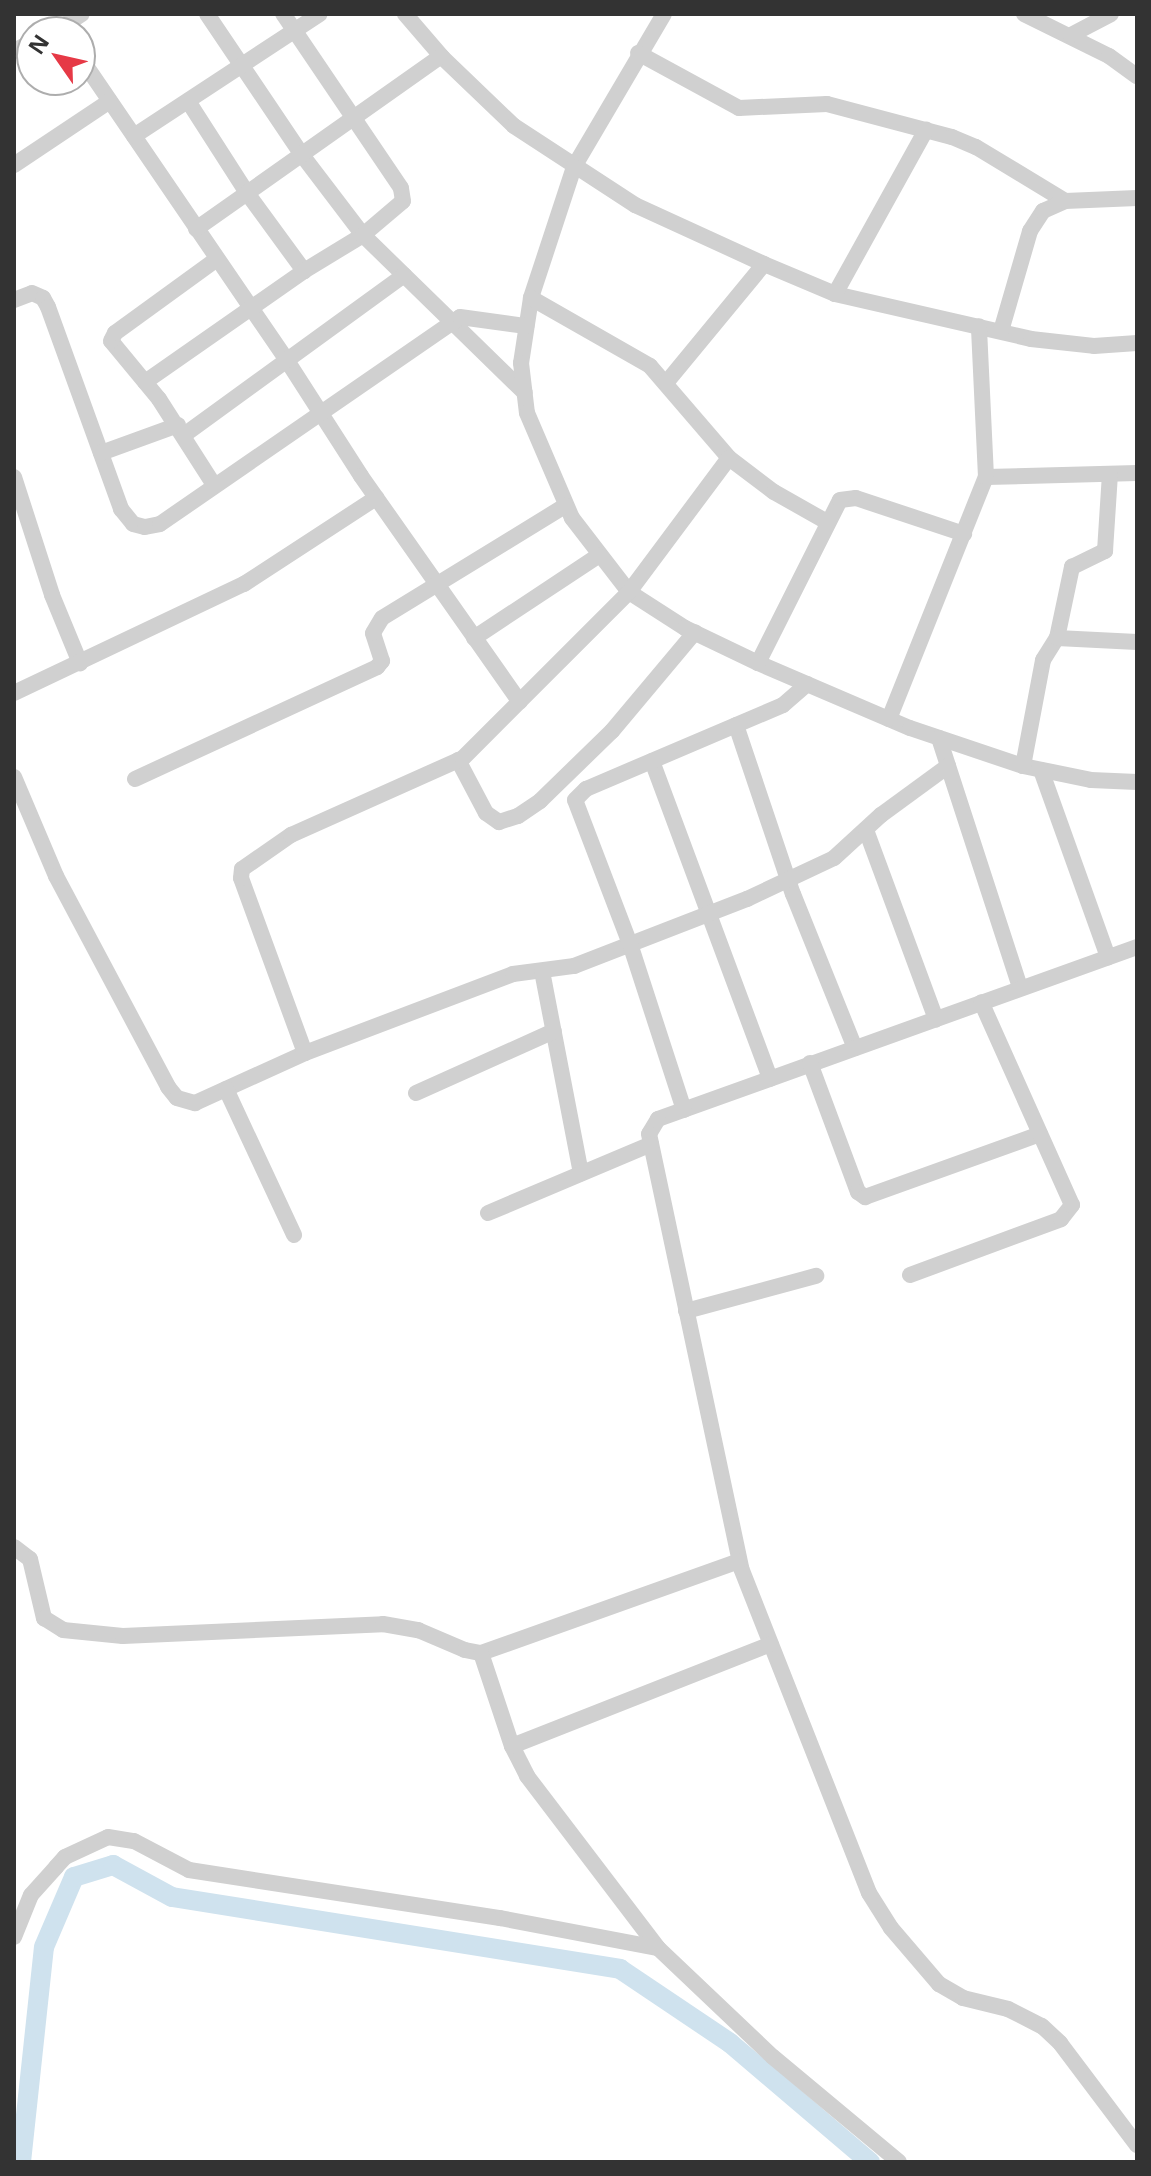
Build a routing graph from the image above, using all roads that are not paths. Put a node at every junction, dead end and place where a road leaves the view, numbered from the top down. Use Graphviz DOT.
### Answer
graph roads {
  1 [pos="207,14"];
  2 [pos="283,14"];
  3 [pos="320,14"];
  4 [pos="405,14"];
  5 [pos="664,14"];
  6 [pos="1024,14"];
  7 [pos="1111,14"];
  8 [pos="295,30"];
  9 [pos="1071,35"];
  10 [pos="638,53"];
  11 [pos="441,56"];
  12 [pos="241,66"];
  13 [pos="1137,76"];
  14 [pos="96,80"];
  15 [pos="110,101"];
  16 [pos="188,101"];
  17 [pos="352,119"];
  18 [pos="926,130"];
  19 [pos="134,136"];
  20 [pos="302,155"];
  21 [pos="14,165"];
  22 [pos="574,167"];
  23 [pos="247,193"];
  24 [pos="1137,198"];
  25 [pos="1065,201"];
  26 [pos="196,229"];
  27 [pos="363,235"];
  28 [pos="217,259"];
  29 [pos="764,264"];
  30 [pos="304,271"];
  31 [pos="404,275"];
  32 [pos="835,294"];
  33 [pos="531,298"];
  34 [pos="14,300"];
  35 [pos="252,307"];
  36 [pos="451,321"];
  37 [pos="526,326"];
  38 [pos="979,326"];
  39 [pos="1001,331"];
  40 [pos="1137,343"];
  41 [pos="286,359"];
  42 [pos="145,382"];
  43 [pos="666,383"];
  44 [pos="525,393"];
  45 [pos="318,411"];
  46 [pos="181,430"];
  47 [pos="101,453"];
  48 [pos="729,458"];
  49 [pos="1137,473"];
  50 [pos="1110,474"];
  51 [pos="14,477"];
  52 [pos="986,477"];
  53 [pos="214,485"];
  54 [pos="376,498"];
  55 [pos="565,506"];
  56 [pos="827,522"];
  57 [pos="964,534"];
  58 [pos="598,556"];
  59 [pos="436,583"];
  60 [pos="629,592"];
  61 [pos="695,632"];
  62 [pos="474,638"];
  63 [pos="1057,638"];
  64 [pos="1137,642"];
  65 [pos="80,663"];
  66 [pos="758,663"];
  67 [pos="807,684"];
  68 [pos="14,693"];
  69 [pos="520,702"];
  70 [pos="889,719"];
  71 [pos="736,725"];
  72 [pos="939,738"];
  73 [pos="458,760"];
  74 [pos="652,761"];
  75 [pos="948,766"];
  76 [pos="1023,766"];
  77 [pos="1041,770"];
  78 [pos="14,777"];
  79 [pos="135,779"];
  80 [pos="1137,782"];
  81 [pos="549,792"];
  82 [pos="575,800"];
  83 [pos="866,830"];
  84 [pos="788,880"];
  85 [pos="711,914"];
  86 [pos="630,944"];
  87 [pos="1137,947"];
  88 [pos="1108,957"];
  89 [pos="542,971"];
  90 [pos="1020,988"];
  91 [pos="981,1002"];
  92 [pos="936,1019"];
  93 [pos="554,1031"];
  94 [pos="855,1048"];
  95 [pos="305,1053"];
  96 [pos="810,1063"];
  97 [pos="770,1079"];
  98 [pos="226,1089"];
  99 [pos="416,1093"];
  100 [pos="684,1110"];
  101 [pos="1040,1134"];
  102 [pos="651,1144"];
  103 [pos="581,1173"];
  104 [pos="488,1213"];
  105 [pos="294,1235"];
  106 [pos="910,1275"];
  107 [pos="816,1276"];
  108 [pos="686,1311"];
  109 [pos="14,1547"];
  110 [pos="739,1561"];
  111 [pos="771,1644"];
  112 [pos="481,1653"];
  113 [pos="512,1746"];
  114 [pos="14,1937"];
  115 [pos="658,1948"];
  116 [pos="1137,2145"];
  117 [pos="899,2162"];
  1 -- 12 [label="street"];
  2 -- 8 [label="street"];
  3 -- 8 [label="street"];
  4 -- 11 [label="street"];
  5 -- 10 [label="street"];
  6 -- 9 [label="street"];
  7 -- 9 [label="street"];
  8 -- 12 [label="street"];
  8 -- 17 [label="street"];
  9 -- 13 [label="street"];
  10 -- 18 [label="street"];
  10 -- 22 [label="street"];
  11 -- 17 [label="street"];
  11 -- 22 [label="street"];
  12 -- 16 [label="street"];
  12 -- 20 [label="street"];
  14 -- 15 [label="street"];
  15 -- 19 [label="street"];
  15 -- 21 [label="street"];
  16 -- 19 [label="street"];
  16 -- 23 [label="street"];
  17 -- 20 [label="street"];
  17 -- 27 [label="street"];
  18 -- 25 [label="street"];
  18 -- 32 [label="street"];
  19 -- 26 [label="street"];
  20 -- 23 [label="street"];
  20 -- 27 [label="street"];
  22 -- 29 [label="street"];
  22 -- 33 [label="street"];
  23 -- 26 [label="street"];
  23 -- 30 [label="street"];
  24 -- 25 [label="street"];
  25 -- 39 [label="street"];
  26 -- 28 [label="street"];
  27 -- 30 [label="street"];
  27 -- 31 [label="street"];
  28 -- 35 [label="street"];
  28 -- 42 [label="street"];
  29 -- 32 [label="street"];
  29 -- 43 [label="street"];
  30 -- 35 [label="street"];
  31 -- 36 [label="street"];
  31 -- 41 [label="street"];
  32 -- 38 [label="street"];
  33 -- 37 [label="street"];
  33 -- 43 [label="street"];
  34 -- 47 [label="street"];
  35 -- 41 [label="street"];
  35 -- 42 [label="street"];
  36 -- 37 [label="street"];
  36 -- 44 [label="street"];
  36 -- 45 [label="street"];
  37 -- 44 [label="street"];
  38 -- 39 [label="street"];
  38 -- 52 [label="street"];
  39 -- 40 [label="street"];
  41 -- 45 [label="street"];
  41 -- 46 [label="street"];
  42 -- 46 [label="street"];
  43 -- 48 [label="street"];
  44 -- 55 [label="street"];
  45 -- 53 [label="street"];
  45 -- 54 [label="street"];
  46 -- 47 [label="street"];
  46 -- 53 [label="street"];
  47 -- 53 [label="street"];
  48 -- 56 [label="street"];
  48 -- 60 [label="street"];
  49 -- 50 [label="street"];
  50 -- 52 [label="street"];
  50 -- 63 [label="street"];
  51 -- 65 [label="street"];
  52 -- 57 [label="street"];
  54 -- 59 [label="street"];
  54 -- 65 [label="street"];
  55 -- 58 [label="street"];
  55 -- 59 [label="street"];
  56 -- 57 [label="street"];
  56 -- 66 [label="street"];
  57 -- 70 [label="street"];
  58 -- 60 [label="street"];
  58 -- 62 [label="street"];
  59 -- 62 [label="street"];
  59 -- 79 [label="street"];
  60 -- 61 [label="street"];
  60 -- 69 [label="street"];
  61 -- 66 [label="street"];
  61 -- 81 [label="street"];
  62 -- 69 [label="street"];
  63 -- 64 [label="street"];
  63 -- 76 [label="street"];
  65 -- 68 [label="street"];
  66 -- 67 [label="street"];
  67 -- 70 [label="street"];
  67 -- 71 [label="street"];
  69 -- 73 [label="street"];
  70 -- 72 [label="street"];
  71 -- 74 [label="street"];
  71 -- 84 [label="street"];
  72 -- 75 [label="street"];
  72 -- 76 [label="street"];
  73 -- 81 [label="street"];
  73 -- 95 [label="street"];
  74 -- 82 [label="street"];
  74 -- 85 [label="street"];
  75 -- 83 [label="street"];
  75 -- 90 [label="street"];
  76 -- 77 [label="street"];
  77 -- 80 [label="street"];
  77 -- 88 [label="street"];
  78 -- 98 [label="street"];
  81 -- 82 [label="street"];
  82 -- 86 [label="street"];
  83 -- 84 [label="street"];
  83 -- 92 [label="street"];
  84 -- 85 [label="street"];
  84 -- 94 [label="street"];
  85 -- 86 [label="street"];
  85 -- 97 [label="street"];
  86 -- 89 [label="street"];
  86 -- 100 [label="street"];
  87 -- 88 [label="street"];
  88 -- 90 [label="street"];
  89 -- 93 [label="street"];
  89 -- 95 [label="street"];
  90 -- 91 [label="street"];
  91 -- 92 [label="street"];
  91 -- 101 [label="street"];
  92 -- 94 [label="street"];
  93 -- 99 [label="street"];
  93 -- 103 [label="street"];
  94 -- 96 [label="street"];
  95 -- 98 [label="street"];
  96 -- 97 [label="street"];
  96 -- 101 [label="street"];
  97 -- 100 [label="street"];
  98 -- 105 [label="street"];
  100 -- 102 [label="street"];
  101 -- 106 [label="street"];
  102 -- 103 [label="street"];
  102 -- 108 [label="street"];
  103 -- 104 [label="street"];
  107 -- 108 [label="street"];
  108 -- 110 [label="street"];
  109 -- 112 [label="street"];
  110 -- 111 [label="street"];
  110 -- 112 [label="street"];
  111 -- 113 [label="street"];
  111 -- 116 [label="street"];
  112 -- 113 [label="street"];
  113 -- 115 [label="street"];
  114 -- 115 [label="street"];
  115 -- 117 [label="street"];
}
